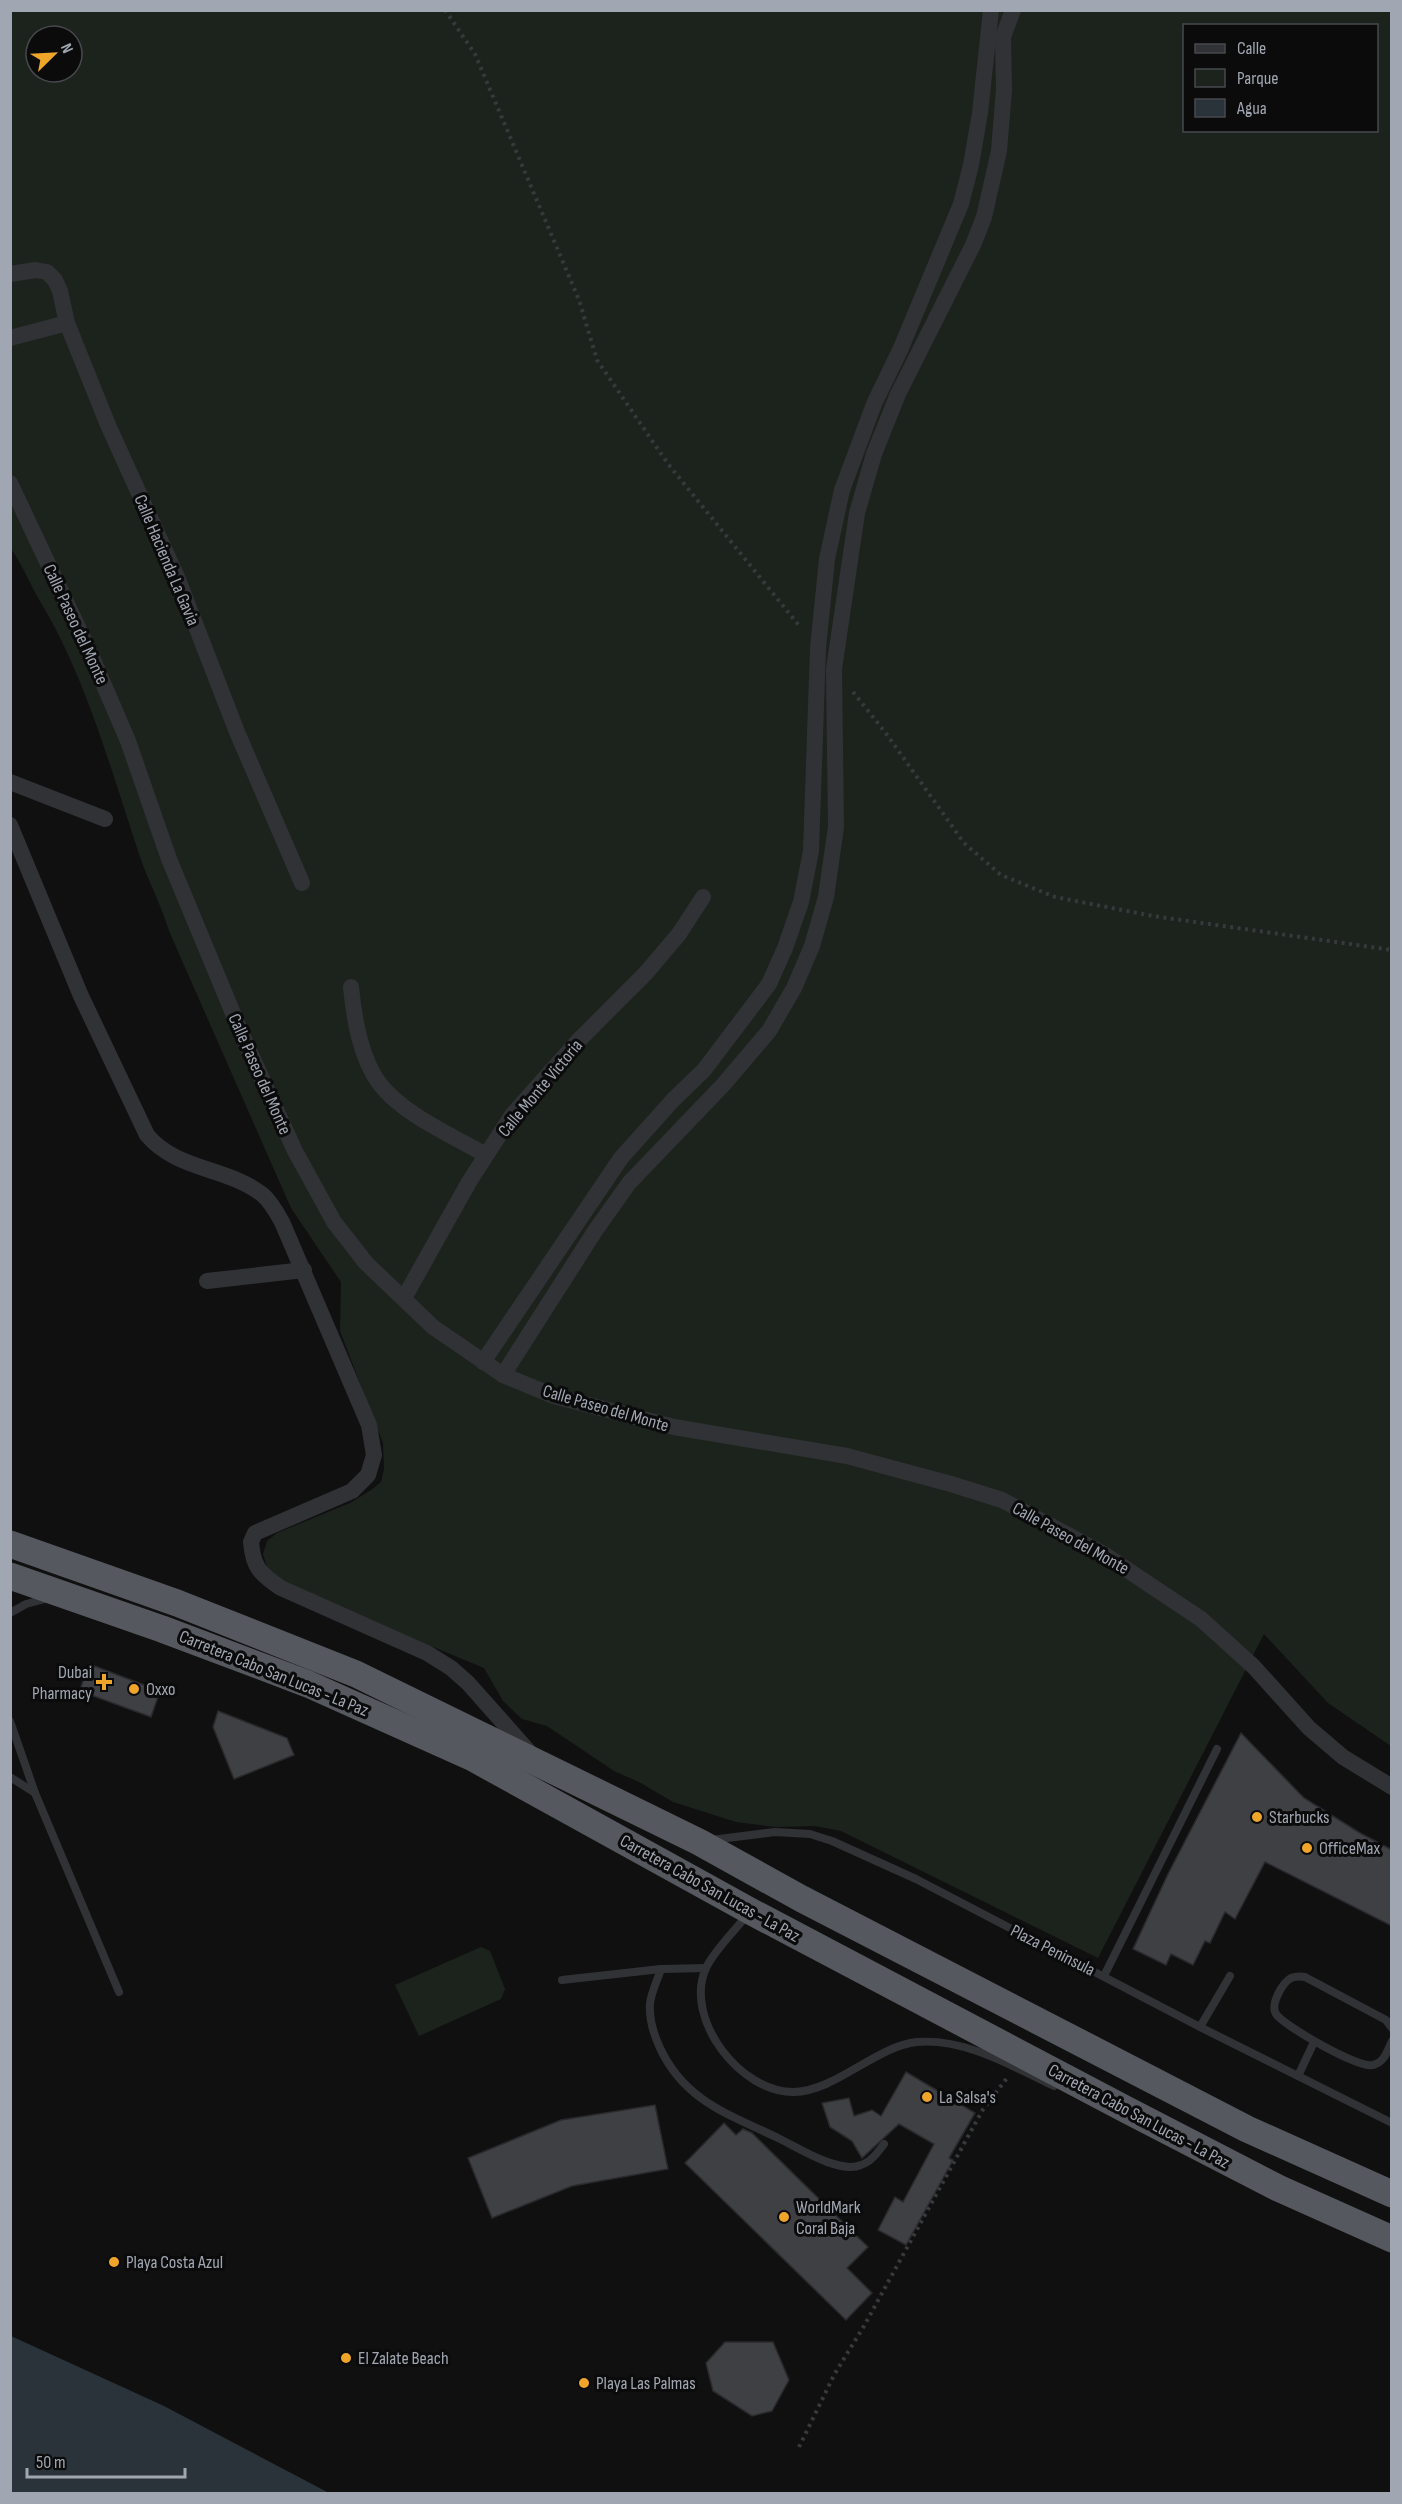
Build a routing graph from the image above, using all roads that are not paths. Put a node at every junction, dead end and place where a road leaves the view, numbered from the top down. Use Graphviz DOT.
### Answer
graph roads {
  1 [pos="991,10"];
  2 [pos="1013,10"];
  3 [pos="961,204"];
  4 [pos="984,217"];
  5 [pos="10,274"];
  6 [pos="67,323"];
  7 [pos="10,338"];
  8 [pos="10,483"];
  9 [pos="10,782"];
  10 [pos="105,819"];
  11 [pos="10,825"];
  12 [pos="302,884"];
  13 [pos="703,897"];
  14 [pos="351,987"];
  15 [pos="704,1070"];
  16 [pos="723,1085"];
  17 [pos="486,1155"];
  18 [pos="304,1270"];
  19 [pos="207,1281"];
  20 [pos="404,1298"];
  21 [pos="483,1362"];
  22 [pos="503,1375"];
  23 [pos="10,1525"];
  24 [pos="10,1544"];
  25 [pos="10,1576"];
  26 [pos="64,1595"];
  27 [pos="177,1603"];
  28 [pos="10,1613"];
  29 [pos="10,1721"];
  30 [pos="1217,1749"];
  31 [pos="540,1764"];
  32 [pos="10,1777"];
  33 [pos="1392,1786"];
  34 [pos="35,1793"];
  35 [pos="699,1842"];
  36 [pos="750,1911"];
  37 [pos="706,1968"];
  38 [pos="661,1969"];
  39 [pos="1104,1976"];
  40 [pos="1230,1976"];
  41 [pos="562,1980"];
  42 [pos="119,1992"];
  43 [pos="1200,2027"];
  44 [pos="1392,2028"];
  45 [pos="1392,2041"];
  46 [pos="1314,2042"];
  47 [pos="1298,2076"];
  48 [pos="1066,2092"];
  49 [pos="1086,2099"];
  50 [pos="1127,2110"];
  51 [pos="1392,2123"];
  52 [pos="885,2144"];
  53 [pos="1392,2194"];
  54 [pos="1392,2238"];
  1 -- 3 [label="street"];
  2 -- 4 [label="street"];
  3 -- 4 [label="street"];
  3 -- 15 [label="street"];
  4 -- 16 [label="street"];
  5 -- 6 [label="street, Calle Hacienda La Gavia"];
  6 -- 7 [label="street"];
  6 -- 12 [label="street, Calle Hacienda La Gavia"];
  8 -- 20 [label="street, Calle Paseo del Monte"];
  9 -- 10 [label="street"];
  11 -- 18 [label="street"];
  13 -- 17 [label="street, Calle Monte Victoria"];
  14 -- 17 [label="street"];
  15 -- 16 [label="street"];
  15 -- 21 [label="street"];
  16 -- 22 [label="street"];
  17 -- 20 [label="street, Calle Monte Victoria"];
  18 -- 19 [label="street"];
  18 -- 31 [label="street"];
  20 -- 21 [label="street, Calle Paseo del Monte"];
  21 -- 22 [label="street, Calle Paseo del Monte"];
  22 -- 33 [label="street, Calle Paseo del Monte"];
  23 -- 27 [label="highway"];
  24 -- 27 [label="highway, Carretera Cabo San Lucas - La Paz"];
  25 -- 26 [label="highway, Carretera Cabo San Lucas - La Paz"];
  26 -- 28 [label="lane"];
  26 -- 36 [label="highway, Carretera Cabo San Lucas - La Paz"];
  27 -- 31 [label="highway, Carretera Cabo San Lucas - La Paz"];
  29 -- 34 [label="lane"];
  30 -- 39 [label="lane"];
  31 -- 35 [label="highway, Carretera Cabo San Lucas - La Paz"];
  32 -- 34 [label="lane"];
  34 -- 42 [label="lane"];
  35 -- 39 [label="lane, Plaza Peninsula"];
  35 -- 53 [label="highway, Carretera Cabo San Lucas - La Paz"];
  36 -- 37 [label="lane"];
  36 -- 50 [label="highway, Carretera Cabo San Lucas - La Paz"];
  37 -- 38 [label="lane"];
  37 -- 48 [label="lane"];
  38 -- 41 [label="lane"];
  38 -- 52 [label="lane"];
  39 -- 43 [label="lane, Plaza Peninsula"];
  40 -- 43 [label="lane"];
  43 -- 47 [label="lane, Plaza Peninsula"];
  44 -- 46 [label="lane"];
  45 -- 46 [label="lane"];
  46 -- 47 [label="lane"];
  47 -- 51 [label="lane, Plaza Peninsula"];
  49 -- 50 [label="lane"];
  50 -- 54 [label="highway, Carretera Cabo San Lucas - La Paz"];
}
